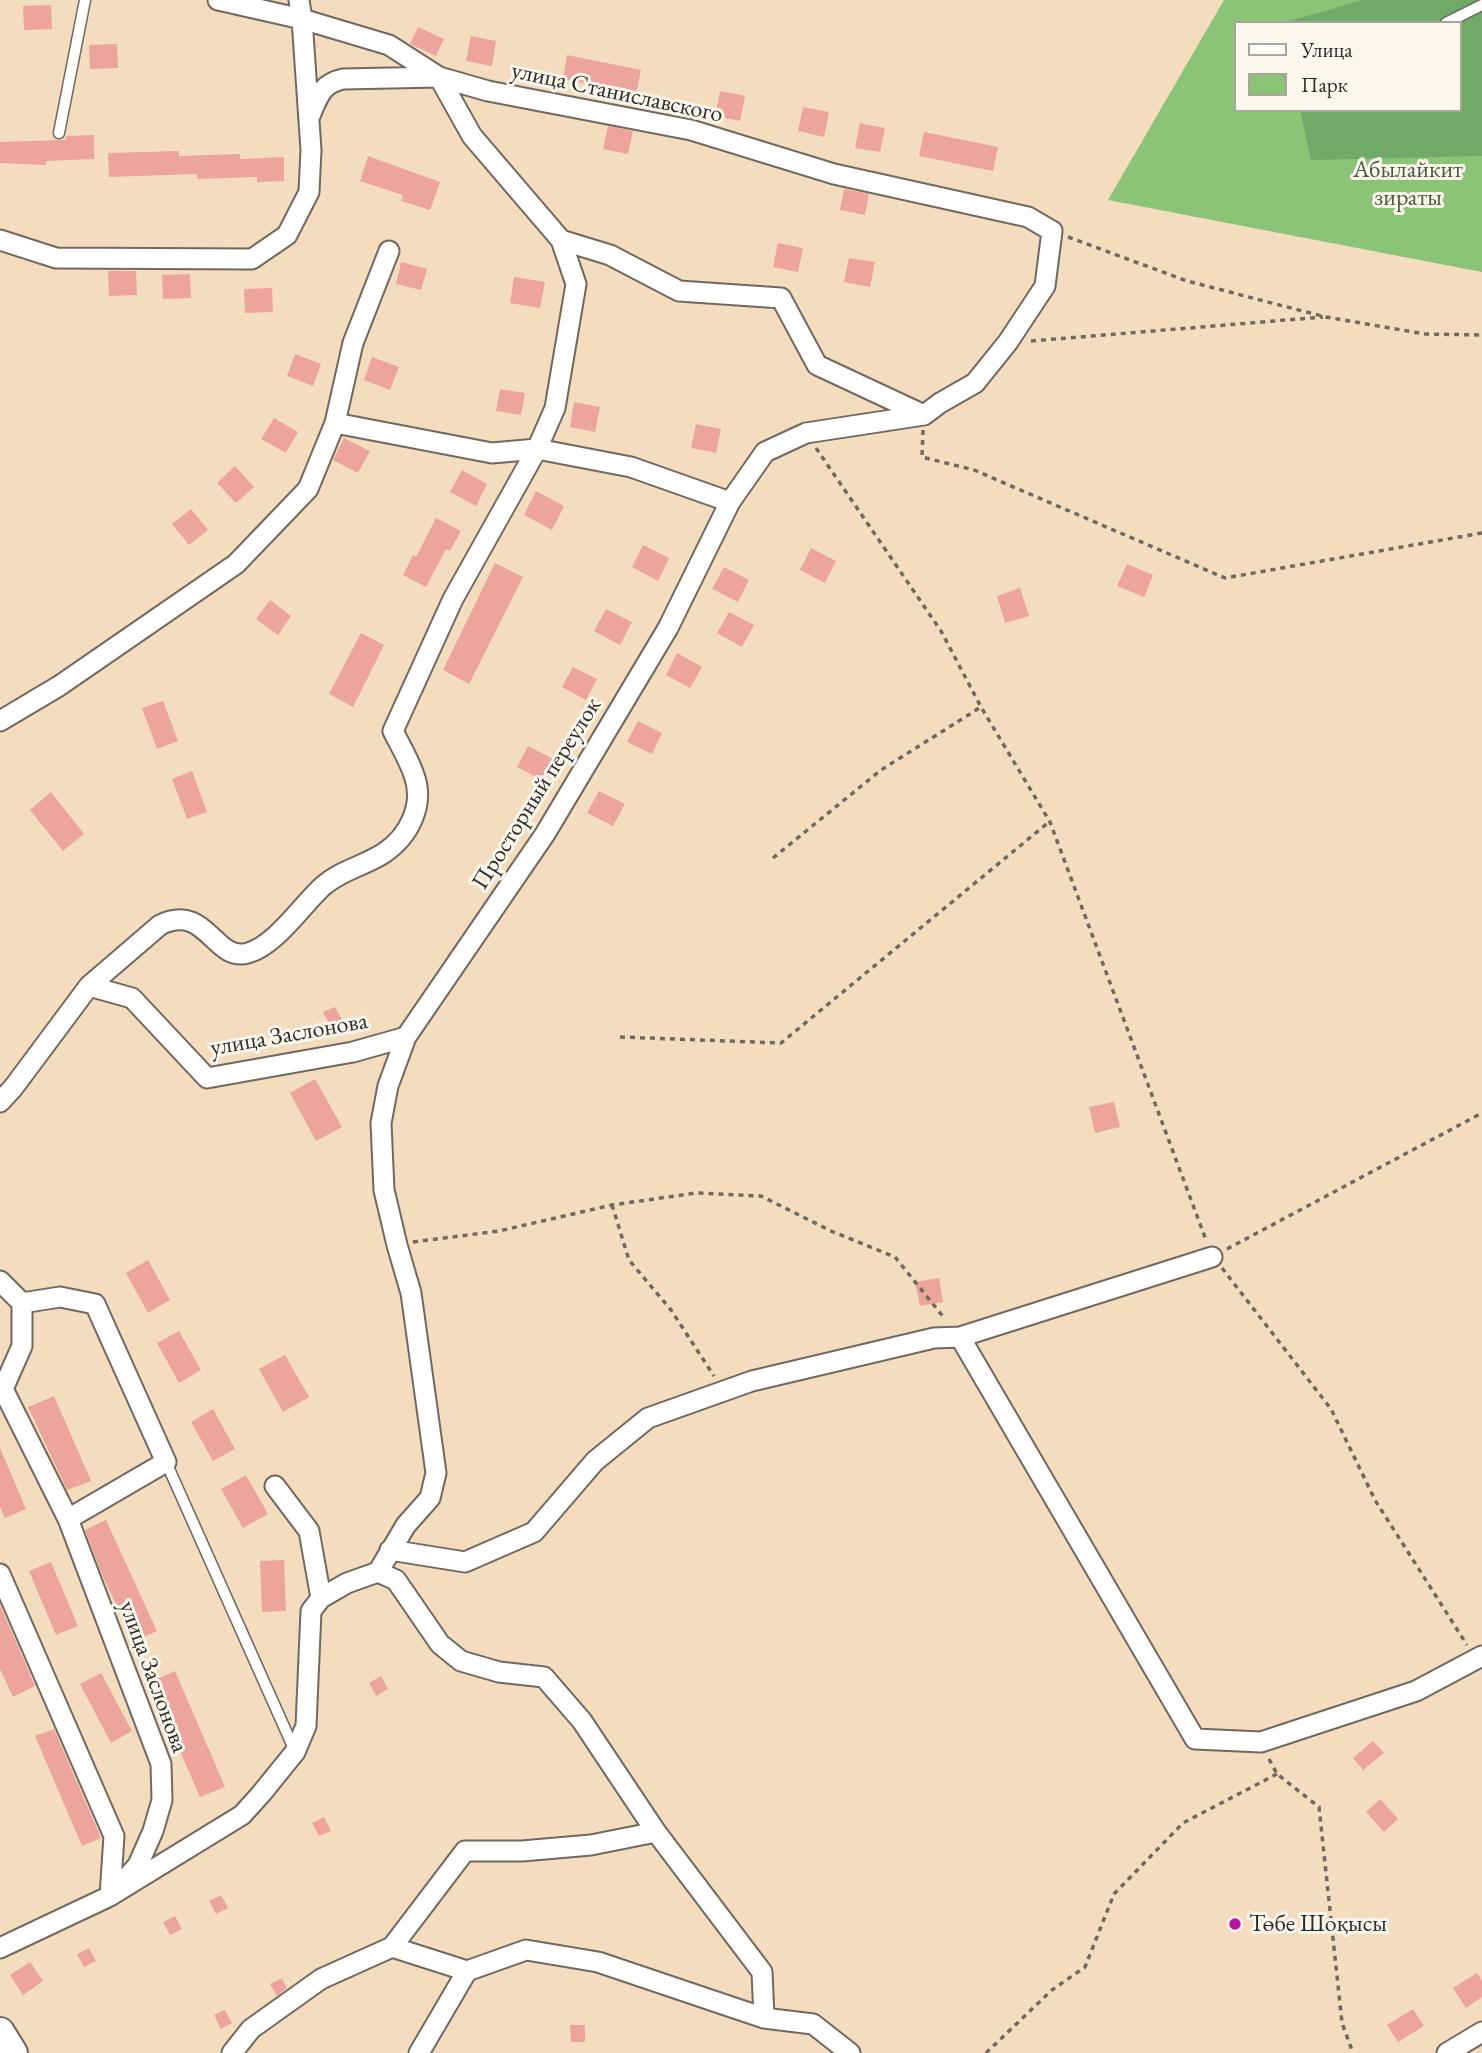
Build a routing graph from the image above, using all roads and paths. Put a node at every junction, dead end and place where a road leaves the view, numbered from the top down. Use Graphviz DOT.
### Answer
graph roads {
  1 [pos="85,0"];
  2 [pos="218,0"];
  3 [pos="1482,5"];
  4 [pos="301,9"];
  5 [pos="1450,21"];
  6 [pos="439,77"];
  7 [pos="309,117"];
  8 [pos="59,133"];
  9 [pos="1052,231"];
  10 [pos="0,240"];
  11 [pos="561,240"];
  12 [pos="388,251"];
  13 [pos="1326,317"];
  14 [pos="1482,335"];
  15 [pos="1008,342"];
  16 [pos="924,415"];
  17 [pos="335,423"];
  18 [pos="806,433"];
  19 [pos="537,449"];
  20 [pos="730,502"];
  21 [pos="1482,533"];
  22 [pos="981,706"];
  23 [pos="0,721"];
  24 [pos="1050,822"];
  25 [pos="773,858"];
  26 [pos="89,986"];
  27 [pos="406,1037"];
  28 [pos="620,1037"];
  29 [pos="0,1101"];
  30 [pos="1482,1113"];
  31 [pos="612,1205"];
  32 [pos="397,1244"];
  33 [pos="1212,1256"];
  34 [pos="0,1281"];
  35 [pos="22,1303"];
  36 [pos="960,1337"];
  37 [pos="2,1388"];
  38 [pos="724,1391"];
  39 [pos="166,1462"];
  40 [pos="275,1486"];
  41 [pos="68,1519"];
  42 [pos="390,1550"];
  43 [pos="378,1572"];
  44 [pos="0,1574"];
  45 [pos="321,1598"];
  46 [pos="1479,1657"];
  47 [pos="1261,1742"];
  48 [pos="295,1752"];
  49 [pos="1277,1774"];
  50 [pos="656,1832"];
  51 [pos="110,1896"];
  52 [pos="392,1947"];
  53 [pos="0,1948"];
  54 [pos="467,1971"];
  55 [pos="764,2018"];
  56 [pos="0,2032"];
  57 [pos="1482,2032"];
  58 [pos="13,2053"];
  59 [pos="232,2053"];
  60 [pos="419,2053"];
  61 [pos="850,2053"];
  62 [pos="986,2053"];
  63 [pos="1353,2053"];
  64 [pos="1447,2053"];
  1 -- 8 [label="lane"];
  2 -- 4 [label="street, улица Станиславского"];
  3 -- 5 [label="lane"];
  4 -- 6 [label="street, улица Станиславского"];
  4 -- 7 [label="street"];
  6 -- 7 [label="street"];
  6 -- 9 [label="street, улица Станиславского"];
  6 -- 11 [label="street"];
  7 -- 10 [label="street"];
  9 -- 13 [label="path"];
  9 -- 15 [label="street, Просторный переулок"];
  11 -- 16 [label="street"];
  11 -- 19 [label="street"];
  12 -- 17 [label="street"];
  13 -- 14 [label="path"];
  13 -- 15 [label="path"];
  15 -- 16 [label="street, Просторный переулок"];
  16 -- 18 [label="street, Просторный переулок"];
  16 -- 21 [label="path"];
  17 -- 19 [label="street"];
  17 -- 23 [label="street"];
  18 -- 20 [label="street, Просторный переулок"];
  18 -- 22 [label="path"];
  19 -- 20 [label="street"];
  19 -- 26 [label="street"];
  20 -- 27 [label="street, Просторный переулок"];
  22 -- 24 [label="path"];
  22 -- 25 [label="path"];
  24 -- 28 [label="path"];
  24 -- 33 [label="path"];
  26 -- 27 [label="street, улица Заслонова"];
  26 -- 29 [label="street"];
  27 -- 32 [label="street, Просторный переулок"];
  30 -- 33 [label="path"];
  31 -- 32 [label="path"];
  31 -- 36 [label="path"];
  31 -- 38 [label="path"];
  32 -- 42 [label="street, Просторный переулок"];
  33 -- 36 [label="street"];
  33 -- 46 [label="path"];
  34 -- 35 [label="street"];
  35 -- 37 [label="street, улица Заслонова"];
  35 -- 39 [label="street"];
  36 -- 38 [label="street"];
  36 -- 47 [label="street"];
  37 -- 41 [label="street, улица Заслонова"];
  38 -- 42 [label="street"];
  39 -- 41 [label="street"];
  39 -- 48 [label="lane"];
  40 -- 45 [label="street"];
  41 -- 51 [label="street, улица Заслонова"];
  42 -- 43 [label="street, Просторный переулок"];
  43 -- 45 [label="street"];
  43 -- 50 [label="street"];
  44 -- 51 [label="street"];
  45 -- 48 [label="street"];
  46 -- 47 [label="street"];
  47 -- 49 [label="path"];
  48 -- 51 [label="street"];
  49 -- 62 [label="path"];
  49 -- 63 [label="path"];
  50 -- 52 [label="street"];
  50 -- 55 [label="street"];
  51 -- 53 [label="street"];
  52 -- 54 [label="street"];
  52 -- 59 [label="street"];
  54 -- 55 [label="street"];
  54 -- 60 [label="street"];
  55 -- 61 [label="street"];
  56 -- 58 [label="main road"];
  57 -- 64 [label="street"];
}
